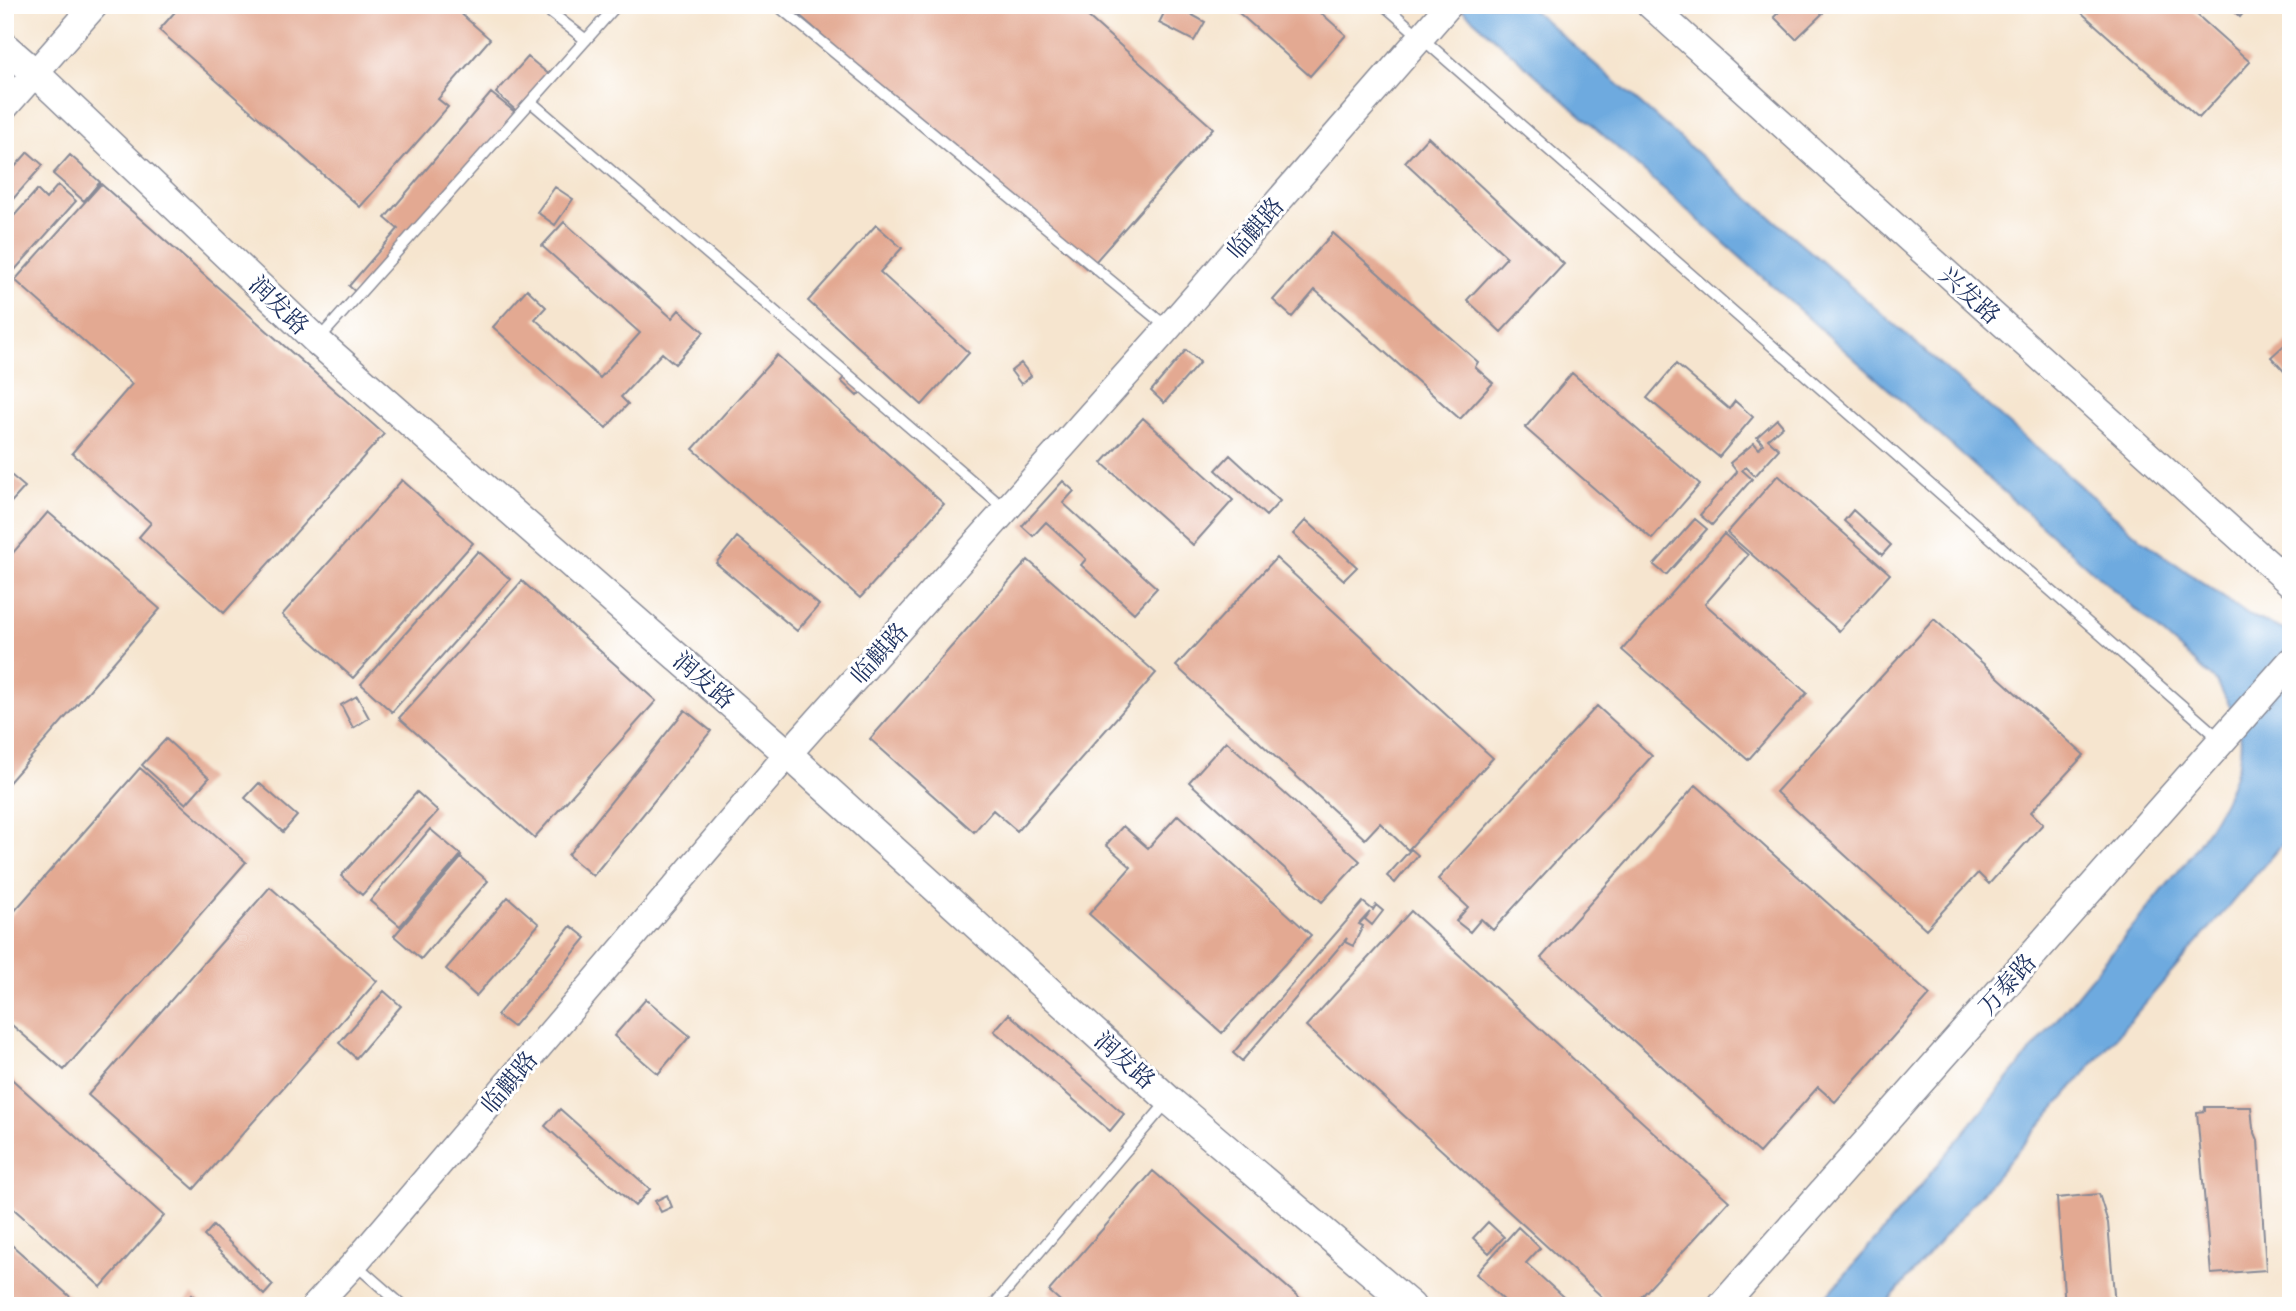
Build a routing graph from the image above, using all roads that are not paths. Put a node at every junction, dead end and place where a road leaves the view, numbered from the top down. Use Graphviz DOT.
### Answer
graph roads {
  1 [pos="95,5"];
  2 [pos="541,5"];
  3 [pos="617,5"];
  4 [pos="777,5"];
  5 [pos="1384,5"];
  6 [pos="1449,5"];
  7 [pos="1650,5"];
  8 [pos="1420,37"];
  9 [pos="586,40"];
  10 [pos="5,47"];
  11 [pos="35,73"];
  12 [pos="531,102"];
  13 [pos="5,107"];
  14 [pos="1168,328"];
  15 [pos="317,341"];
  16 [pos="1006,510"];
  17 [pos="2291,584"];
  18 [pos="2291,662"];
  19 [pos="2223,741"];
  20 [pos="788,754"];
  21 [pos="1169,1100"];
  22 [pos="354,1264"];
  23 [pos="315,1306"];
  24 [pos="403,1306"];
  25 [pos="993,1306"];
  26 [pos="1410,1306"];
  27 [pos="1722,1306"];
  1 -- 11 [label="street"];
  2 -- 9 [label="lane"];
  3 -- 9 [label="lane"];
  4 -- 14 [label="lane"];
  5 -- 8 [label="lane"];
  6 -- 8 [label="street, 临麒路"];
  7 -- 17 [label="street, 兴发路"];
  8 -- 14 [label="street, 临麒路"];
  8 -- 19 [label="lane"];
  9 -- 12 [label="lane"];
  10 -- 11 [label="main road, 润发路"];
  11 -- 13 [label="street"];
  11 -- 15 [label="main road, 润发路"];
  12 -- 15 [label="lane"];
  12 -- 16 [label="lane"];
  14 -- 16 [label="street, 临麒路"];
  15 -- 20 [label="main road, 润发路"];
  16 -- 20 [label="street, 临麒路"];
  18 -- 19 [label="main road, 万泰路"];
  19 -- 27 [label="main road, 万泰路"];
  20 -- 21 [label="main road, 润发路"];
  20 -- 22 [label="street, 临麒路"];
  21 -- 25 [label="lane"];
  21 -- 26 [label="main road, 润发路"];
  22 -- 23 [label="street, 临麒路"];
  22 -- 24 [label="lane"];
}
